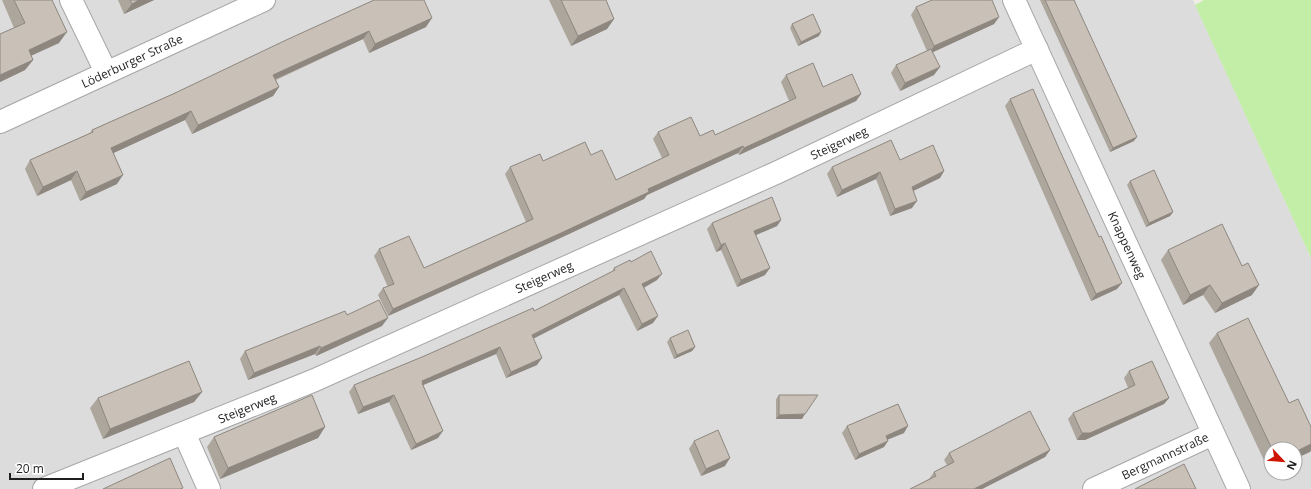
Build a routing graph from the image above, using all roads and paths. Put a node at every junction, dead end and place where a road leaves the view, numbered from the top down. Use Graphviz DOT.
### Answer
graph roads {
  1 [pos="71,0"];
  2 [pos="264,0"];
  3 [pos="1014,0"];
  4 [pos="1037,49"];
  5 [pos="106,72"];
  6 [pos="0,122"];
  7 [pos="184,433"];
  8 [pos="1213,434"];
  9 [pos="44,489"];
  10 [pos="209,489"];
  11 [pos="1094,489"];
  12 [pos="1239,489"];
  1 -- 5 [label="street"];
  2 -- 5 [label="street, Löderburger Straße"];
  3 -- 4 [label="street, Knappenweg"];
  4 -- 7 [label="street, Steigerweg"];
  4 -- 8 [label="street, Knappenweg"];
  5 -- 6 [label="street, Löderburger Straße"];
  7 -- 9 [label="street, Steigerweg"];
  7 -- 10 [label="street"];
  8 -- 11 [label="street, Bergmannstraße"];
  8 -- 12 [label="street, Knappenweg"];
}
